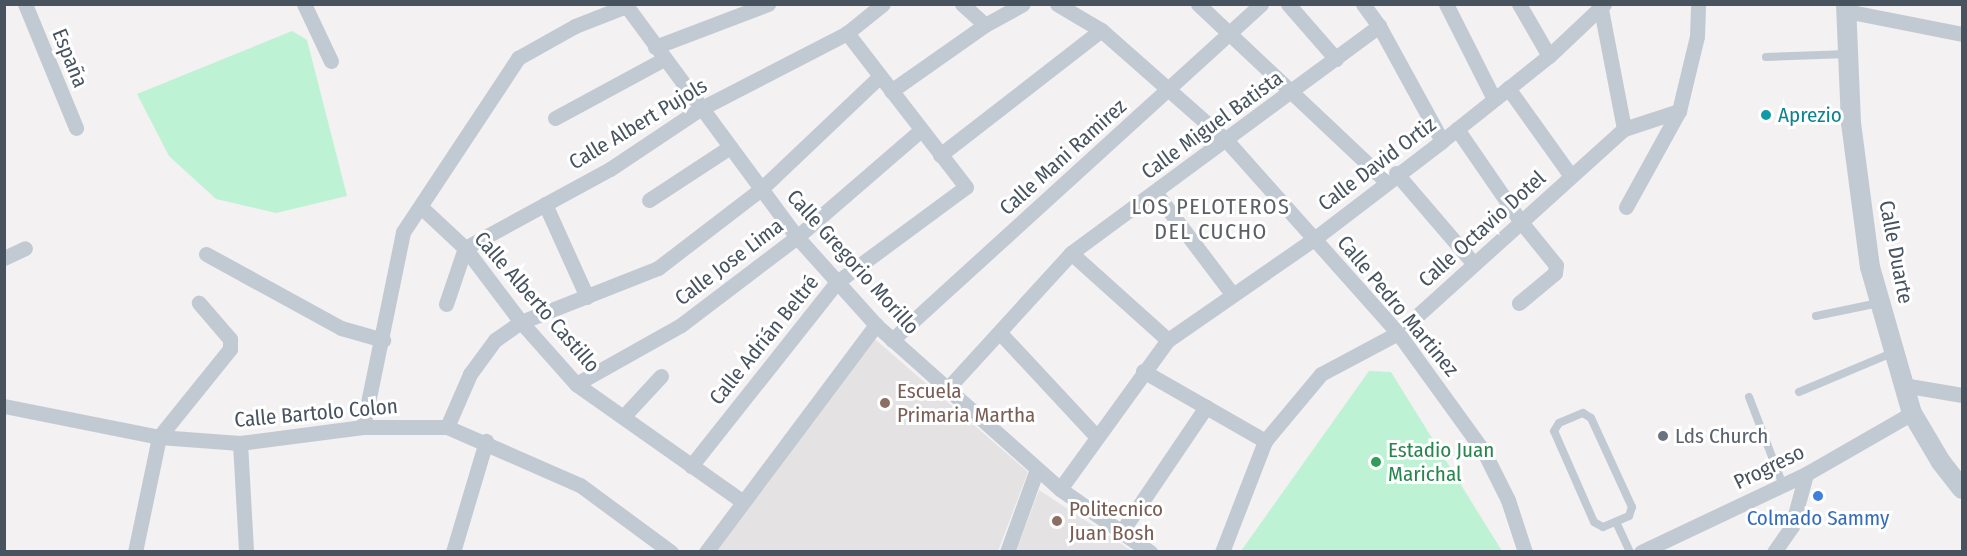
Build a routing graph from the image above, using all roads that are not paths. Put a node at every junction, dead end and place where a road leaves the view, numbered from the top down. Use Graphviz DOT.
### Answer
graph roads {
  1 [pos="25,4"];
  2 [pos="768,4"];
  3 [pos="883,4"];
  4 [pos="962,4"];
  5 [pos="1023,4"];
  6 [pos="1057,4"];
  7 [pos="1198,4"];
  8 [pos="1261,4"];
  9 [pos="1288,4"];
  10 [pos="1363,4"];
  11 [pos="1446,4"];
  12 [pos="1519,4"];
  13 [pos="1698,4"];
  14 [pos="625,5"];
  15 [pos="1602,5"];
  16 [pos="310,6"];
  17 [pos="1846,8"];
  18 [pos="985,26"];
  19 [pos="1379,27"];
  20 [pos="1101,30"];
  21 [pos="848,33"];
  22 [pos="1231,33"];
  23 [pos="1962,34"];
  24 [pos="660,53"];
  25 [pos="1848,54"];
  26 [pos="1549,56"];
  27 [pos="1766,57"];
  28 [pos="1336,59"];
  29 [pos="331,61"];
  30 [pos="880,76"];
  31 [pos="1508,88"];
  32 [pos="1169,90"];
  33 [pos="891,91"];
  34 [pos="1294,91"];
  35 [pos="1494,99"];
  36 [pos="700,109"];
  37 [pos="1679,111"];
  38 [pos="555,118"];
  39 [pos="76,128"];
  40 [pos="1457,129"];
  41 [pos="1624,129"];
  42 [pos="920,131"];
  43 [pos="1227,141"];
  44 [pos="1442,141"];
  45 [pos="730,147"];
  46 [pos="940,155"];
  47 [pos="1571,176"];
  48 [pos="1391,177"];
  49 [pos="761,189"];
  50 [pos="1155,192"];
  51 [pos="649,200"];
  52 [pos="545,204"];
  53 [pos="421,207"];
  54 [pos="1626,207"];
  55 [pos="1521,222"];
  56 [pos="797,237"];
  57 [pos="1314,239"];
  58 [pos="25,248"];
  59 [pos="465,248"];
  60 [pos="1071,253"];
  61 [pos="206,254"];
  62 [pos="4,258"];
  63 [pos="1474,264"];
  64 [pos="837,282"];
  65 [pos="1233,295"];
  66 [pos="587,297"];
  67 [pos="199,303"];
  68 [pos="1519,303"];
  69 [pos="1880,303"];
  70 [pos="446,304"];
  71 [pos="1816,316"];
  72 [pos="521,322"];
  73 [pos="876,325"];
  74 [pos="1000,333"];
  75 [pos="1398,333"];
  76 [pos="383,340"];
  77 [pos="892,340"];
  78 [pos="1168,340"];
  79 [pos="1894,352"];
  80 [pos="1143,371"];
  81 [pos="661,376"];
  82 [pos="576,384"];
  83 [pos="1903,384"];
  84 [pos="947,389"];
  85 [pos="1799,392"];
  86 [pos="1962,394"];
  87 [pos="1749,397"];
  88 [pos="4,406"];
  89 [pos="1206,407"];
  90 [pos="1912,413"];
  91 [pos="623,417"];
  92 [pos="363,427"];
  93 [pos="447,427"];
  94 [pos="159,437"];
  95 [pos="1097,437"];
  96 [pos="486,441"];
  97 [pos="1265,441"];
  98 [pos="240,442"];
  99 [pos="690,466"];
  100 [pos="1037,469"];
  101 [pos="1806,474"];
  102 [pos="1783,485"];
  103 [pos="1060,489"];
  104 [pos="1962,489"];
  105 [pos="742,502"];
  106 [pos="1616,522"];
  107 [pos="1122,531"];
  108 [pos="1781,548"];
  109 [pos="135,552"];
  110 [pos="246,552"];
  111 [pos="453,552"];
  112 [pos="671,552"];
  113 [pos="706,552"];
  114 [pos="1007,552"];
  115 [pos="1150,552"];
  116 [pos="1222,552"];
  117 [pos="1525,552"];
  118 [pos="1630,552"];
  119 [pos="1641,552"];
  1 -- 39 [label="street, España"];
  2 -- 24 [label="street"];
  3 -- 21 [label="street, Calle Albert Pujols"];
  4 -- 18 [label="street"];
  5 -- 18 [label="street"];
  6 -- 20 [label="street, Calle Pedro Martinez"];
  7 -- 22 [label="street"];
  8 -- 22 [label="street, Calle Mani Ramirez"];
  9 -- 28 [label="street"];
  10 -- 19 [label="street"];
  11 -- 35 [label="street"];
  12 -- 26 [label="street"];
  13 -- 37 [label="street"];
  14 -- 24 [label="street, Calle Gregorio Morillo"];
  14 -- 53 [label="street"];
  15 -- 26 [label="street, Calle David Ortiz"];
  15 -- 41 [label="street"];
  16 -- 29 [label="street"];
  17 -- 23 [label="street"];
  17 -- 25 [label="street, Calle Duarte"];
  18 -- 33 [label="street"];
  19 -- 28 [label="street, Calle Miguel Batista"];
  19 -- 44 [label="street"];
  20 -- 32 [label="street, Calle Pedro Martinez"];
  20 -- 46 [label="street"];
  21 -- 30 [label="street"];
  21 -- 36 [label="street, Calle Albert Pujols"];
  22 -- 32 [label="street, Calle Mani Ramirez"];
  22 -- 34 [label="street"];
  24 -- 36 [label="street, Calle Gregorio Morillo"];
  24 -- 38 [label="street"];
  25 -- 27 [label="lane"];
  25 -- 69 [label="street, Calle Duarte"];
  26 -- 31 [label="street, Calle David Ortiz"];
  28 -- 34 [label="street, Calle Miguel Batista"];
  30 -- 33 [label="street"];
  30 -- 49 [label="street"];
  31 -- 35 [label="street, Calle David Ortiz"];
  31 -- 47 [label="street"];
  32 -- 43 [label="street, Calle Pedro Martinez"];
  32 -- 77 [label="street, Calle Mani Ramirez"];
  33 -- 42 [label="street"];
  34 -- 43 [label="street, Calle Miguel Batista"];
  34 -- 48 [label="street"];
  35 -- 40 [label="street, Calle David Ortiz"];
  36 -- 45 [label="street, Calle Gregorio Morillo"];
  36 -- 52 [label="street, Calle Albert Pujols"];
  37 -- 41 [label="street"];
  37 -- 54 [label="street"];
  40 -- 44 [label="street, Calle David Ortiz"];
  40 -- 55 [label="street"];
  41 -- 47 [label="street, Calle Octavio Dotel"];
  42 -- 46 [label="street"];
  42 -- 56 [label="street, Calle Jose Lima"];
  43 -- 50 [label="street, Calle Miguel Batista"];
  43 -- 57 [label="street, Calle Pedro Martinez"];
  44 -- 48 [label="street, Calle David Ortiz"];
  45 -- 49 [label="street, Calle Gregorio Morillo"];
  45 -- 51 [label="street"];
  46 -- 64 [label="street, Calle Adrián Beltré"];
  47 -- 55 [label="street, Calle Octavio Dotel"];
  48 -- 57 [label="street, Calle David Ortiz"];
  48 -- 63 [label="street"];
  49 -- 56 [label="street, Calle Gregorio Morillo"];
  49 -- 66 [label="street"];
  50 -- 60 [label="street, Calle Miguel Batista"];
  50 -- 65 [label="street"];
  52 -- 59 [label="street, Calle Albert Pujols"];
  52 -- 66 [label="street"];
  53 -- 59 [label="street, Calle Alberto Castillo"];
  53 -- 76 [label="street"];
  55 -- 63 [label="street, Calle Octavio Dotel"];
  55 -- 68 [label="street"];
  56 -- 64 [label="street, Calle Gregorio Morillo"];
  56 -- 82 [label="street, Calle Jose Lima"];
  57 -- 65 [label="street, Calle David Ortiz"];
  57 -- 75 [label="street, Calle Pedro Martinez"];
  58 -- 62 [label="street"];
  59 -- 70 [label="street"];
  59 -- 72 [label="street, Calle Alberto Castillo"];
  60 -- 74 [label="street, Calle Miguel Batista"];
  60 -- 78 [label="street"];
  61 -- 76 [label="street"];
  63 -- 75 [label="street, Calle Octavio Dotel"];
  64 -- 73 [label="street, Calle Gregorio Morillo"];
  64 -- 99 [label="street, Calle Adrián Beltré"];
  65 -- 78 [label="street, Calle David Ortiz"];
  66 -- 72 [label="street"];
  67 -- 94 [label="street"];
  69 -- 71 [label="lane"];
  69 -- 79 [label="street, Calle Duarte"];
  72 -- 82 [label="street, Calle Alberto Castillo"];
  72 -- 93 [label="street"];
  73 -- 77 [label="street, Calle Gregorio Morillo"];
  73 -- 105 [label="street"];
  74 -- 84 [label="street, Calle Miguel Batista"];
  74 -- 95 [label="street"];
  75 -- 97 [label="street, Calle Octavio Dotel"];
  75 -- 117 [label="street, Calle Pedro Martinez"];
  76 -- 92 [label="street"];
  77 -- 84 [label="street, Calle Gregorio Morillo"];
  78 -- 80 [label="street, Calle David Ortiz"];
  79 -- 83 [label="street, Calle Duarte"];
  79 -- 85 [label="lane"];
  80 -- 89 [label="street"];
  80 -- 95 [label="street, Calle David Ortiz"];
  81 -- 91 [label="street"];
  82 -- 91 [label="street, Calle Alberto Castillo"];
  83 -- 86 [label="street"];
  83 -- 90 [label="street, Calle Duarte"];
  84 -- 100 [label="street, Calle Gregorio Morillo"];
  87 -- 102 [label="lane"];
  88 -- 94 [label="street, Calle Bartolo Colon"];
  89 -- 97 [label="street"];
  89 -- 107 [label="street"];
  90 -- 101 [label="street, Progreso"];
  90 -- 104 [label="street, Calle Duarte"];
  91 -- 99 [label="street, Calle Alberto Castillo"];
  92 -- 93 [label="street, Calle Bartolo Colon"];
  92 -- 98 [label="street, Calle Bartolo Colon"];
  93 -- 96 [label="street, Calle Bartolo Colon"];
  94 -- 98 [label="street, Calle Bartolo Colon"];
  94 -- 109 [label="street"];
  95 -- 103 [label="street, Calle David Ortiz"];
  96 -- 111 [label="street"];
  96 -- 112 [label="street, Calle Bartolo Colon"];
  97 -- 116 [label="street, Calle Octavio Dotel"];
  98 -- 110 [label="street"];
  99 -- 105 [label="street, Calle Alberto Castillo"];
  100 -- 103 [label="street, Calle Gregorio Morillo"];
  100 -- 114 [label="street"];
  101 -- 102 [label="street, Progreso"];
  101 -- 108 [label="street"];
  102 -- 119 [label="street, Progreso"];
  103 -- 107 [label="street, Calle Gregorio Morillo"];
  105 -- 113 [label="street"];
  106 -- 106 [label="lane"];
  106 -- 118 [label="lane"];
  107 -- 115 [label="street, Calle Gregorio Morillo"];
}
